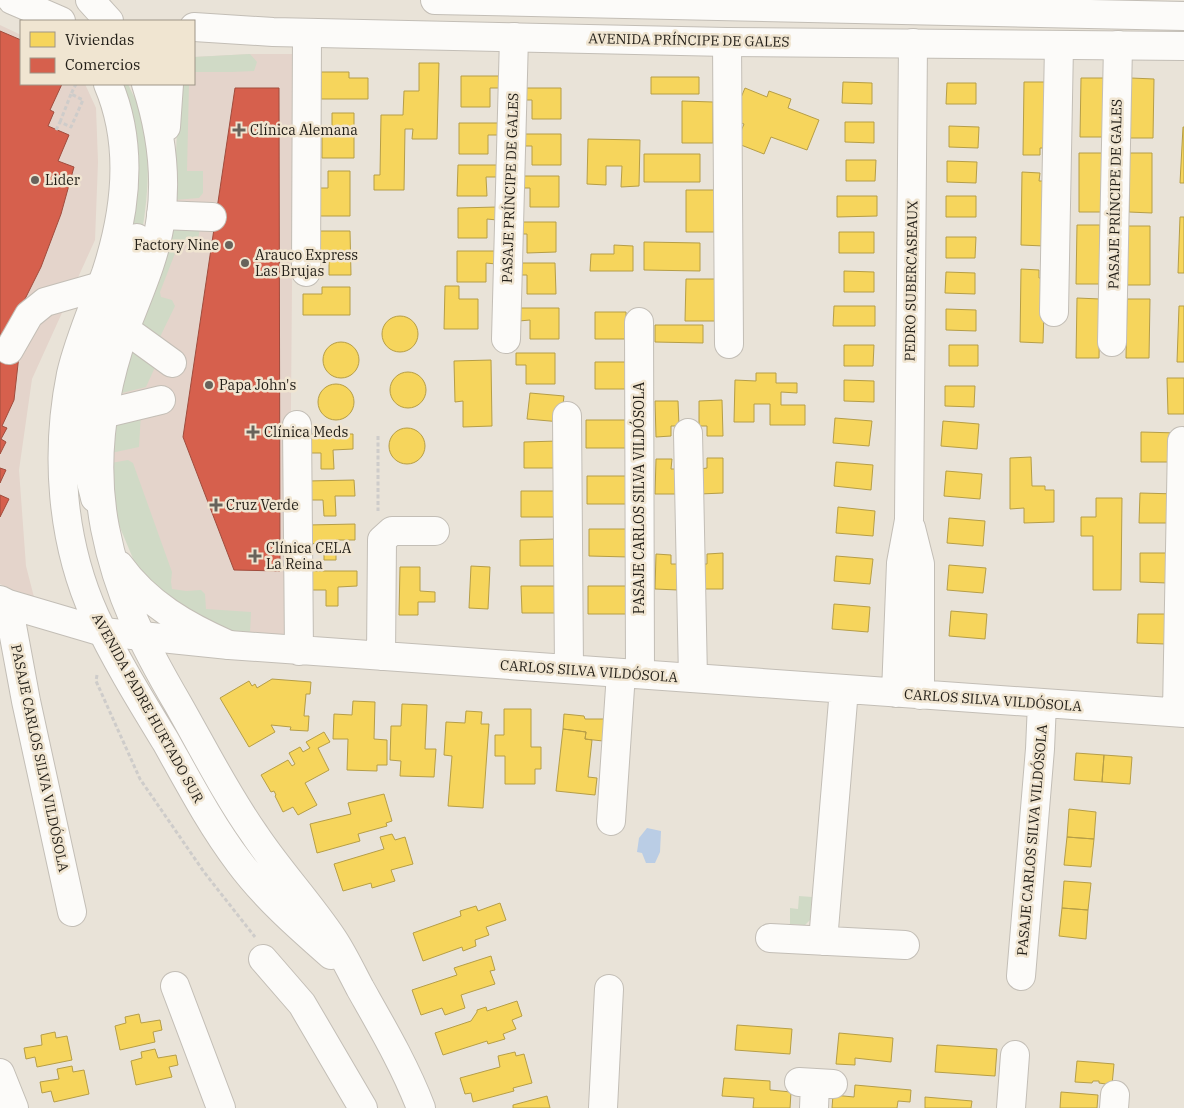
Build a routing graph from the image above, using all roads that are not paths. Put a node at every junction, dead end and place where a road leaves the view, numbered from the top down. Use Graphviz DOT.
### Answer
graph roads {
  1 [pos="12,0"];
  2 [pos="77,0"];
  3 [pos="90,0"];
  4 [pos="435,0"];
  5 [pos="461,0"];
  6 [pos="561,1"];
  7 [pos="735,3"];
  8 [pos="903,5"];
  9 [pos="1184,16"];
  10 [pos="60,20"];
  11 [pos="63,20"];
  12 [pos="109,20"];
  13 [pos="195,28"];
  14 [pos="308,32"];
  15 [pos="514,37"];
  16 [pos="727,42"];
  17 [pos="913,43"];
  18 [pos="1059,45"];
  19 [pos="1118,45"];
  20 [pos="1184,46"];
  21 [pos="108,85"];
  22 [pos="146,85"];
  23 [pos="169,85"];
  24 [pos="163,166"];
  25 [pos="161,215"];
  26 [pos="212,217"];
  27 [pos="137,238"];
  28 [pos="306,272"];
  29 [pos="101,286"];
  30 [pos="1054,312"];
  31 [pos="29,315"];
  32 [pos="639,322"];
  33 [pos="86,324"];
  34 [pos="126,330"];
  35 [pos="506,340"];
  36 [pos="1112,342"];
  37 [pos="729,344"];
  38 [pos="9,350"];
  39 [pos="172,363"];
  40 [pos="161,400"];
  41 [pos="103,414"];
  42 [pos="567,416"];
  43 [pos="297,425"];
  44 [pos="688,433"];
  45 [pos="1182,441"];
  46 [pos="434,531"];
  47 [pos="108,542"];
  48 [pos="4,602"];
  49 [pos="103,632"];
  50 [pos="141,636"];
  51 [pos="229,646"];
  52 [pos="299,650"];
  53 [pos="381,656"];
  54 [pos="569,669"];
  55 [pos="631,674"];
  56 [pos="693,678"];
  57 [pos="844,689"];
  58 [pos="908,694"];
  59 [pos="1042,703"];
  60 [pos="1181,713"];
  61 [pos="611,821"];
  62 [pos="72,912"];
  63 [pos="770,938"];
  64 [pos="823,941"];
  65 [pos="905,945"];
  66 [pos="263,959"];
  67 [pos="1021,976"];
  68 [pos="175,986"];
  69 [pos="360,988"];
  70 [pos="609,988"];
  71 [pos="1015,1055"];
  72 [pos="0,1073"];
  73 [pos="14,1108"];
  74 [pos="222,1108"];
  75 [pos="363,1108"];
  76 [pos="421,1108"];
  77 [pos="603,1108"];
  78 [pos="1010,1108"];
  1 -- 10 [label="street"];
  2 -- 11 [label="street"];
  3 -- 12 [label="street"];
  4 -- 5 [label="street"];
  5 -- 6 [label="street"];
  6 -- 7 [label="street"];
  7 -- 8 [label="street"];
  8 -- 9 [label="street"];
  13 -- 14 [label="street, AVENIDA PRÍNCIPE DE GALES"];
  14 -- 15 [label="street, AVENIDA PRÍNCIPE DE GALES"];
  14 -- 28 [label="street"];
  15 -- 16 [label="street, AVENIDA PRÍNCIPE DE GALES"];
  15 -- 35 [label="street, PASAJE PRÍNCIPE DE GALES"];
  16 -- 17 [label="street, AVENIDA PRÍNCIPE DE GALES"];
  16 -- 37 [label="street"];
  17 -- 18 [label="street, AVENIDA PRÍNCIPE DE GALES"];
  17 -- 58 [label="street, PEDRO SUBERCASEAUX"];
  18 -- 19 [label="street, AVENIDA PRÍNCIPE DE GALES"];
  18 -- 30 [label="street"];
  19 -- 20 [label="street, AVENIDA PRÍNCIPE DE GALES"];
  19 -- 36 [label="street, PASAJE PRÍNCIPE DE GALES"];
  21 -- 29 [label="street, AVENIDA PADRE HURTADO SUR"];
  22 -- 24 [label="street, AVENIDA PADRE HURTADO SUR"];
  23 -- 24 [label="street"];
  24 -- 25 [label="street, AVENIDA PADRE HURTADO SUR"];
  25 -- 26 [label="street"];
  25 -- 34 [label="street, AVENIDA PADRE HURTADO SUR"];
  27 -- 47 [label="street"];
  29 -- 31 [label="street"];
  29 -- 33 [label="street, AVENIDA PADRE HURTADO SUR"];
  31 -- 33 [label="street"];
  31 -- 38 [label="street"];
  32 -- 55 [label="street, PASAJE CARLOS SILVA VILDÓSOLA"];
  33 -- 49 [label="street, AVENIDA PADRE HURTADO SUR"];
  34 -- 39 [label="street"];
  34 -- 41 [label="street, AVENIDA PADRE HURTADO SUR"];
  40 -- 41 [label="street"];
  41 -- 47 [label="street, AVENIDA PADRE HURTADO SUR"];
  42 -- 54 [label="street"];
  43 -- 52 [label="street"];
  44 -- 56 [label="street"];
  45 -- 60 [label="street"];
  46 -- 53 [label="street"];
  47 -- 50 [label="street, AVENIDA PADRE HURTADO SUR"];
  47 -- 51 [label="street"];
  48 -- 49 [label="street, CARLOS SILVA VILDÓSOLA"];
  48 -- 62 [label="street, PASAJE CARLOS SILVA VILDÓSOLA"];
  49 -- 50 [label="street, CARLOS SILVA VILDÓSOLA"];
  49 -- 69 [label="street, AVENIDA PADRE HURTADO SUR"];
  50 -- 51 [label="street, CARLOS SILVA VILDÓSOLA"];
  50 -- 69 [label="street, AVENIDA PADRE HURTADO SUR"];
  51 -- 52 [label="street, CARLOS SILVA VILDÓSOLA"];
  52 -- 53 [label="street, CARLOS SILVA VILDÓSOLA"];
  53 -- 54 [label="street, CARLOS SILVA VILDÓSOLA"];
  54 -- 55 [label="street, CARLOS SILVA VILDÓSOLA"];
  55 -- 56 [label="street, CARLOS SILVA VILDÓSOLA"];
  55 -- 61 [label="street, PASAJE CARLOS SILVA VILDÓSOLA"];
  56 -- 57 [label="street, CARLOS SILVA VILDÓSOLA"];
  57 -- 58 [label="street, CARLOS SILVA VILDÓSOLA"];
  57 -- 64 [label="street"];
  58 -- 59 [label="street, CARLOS SILVA VILDÓSOLA"];
  59 -- 60 [label="street, CARLOS SILVA VILDÓSOLA"];
  59 -- 67 [label="street, PASAJE CARLOS SILVA VILDÓSOLA"];
  63 -- 64 [label="street"];
  64 -- 65 [label="street"];
  66 -- 75 [label="street"];
  68 -- 74 [label="street"];
  69 -- 76 [label="street, AVENIDA PADRE HURTADO SUR"];
  70 -- 77 [label="street"];
  71 -- 78 [label="street"];
  72 -- 73 [label="street"];
}
